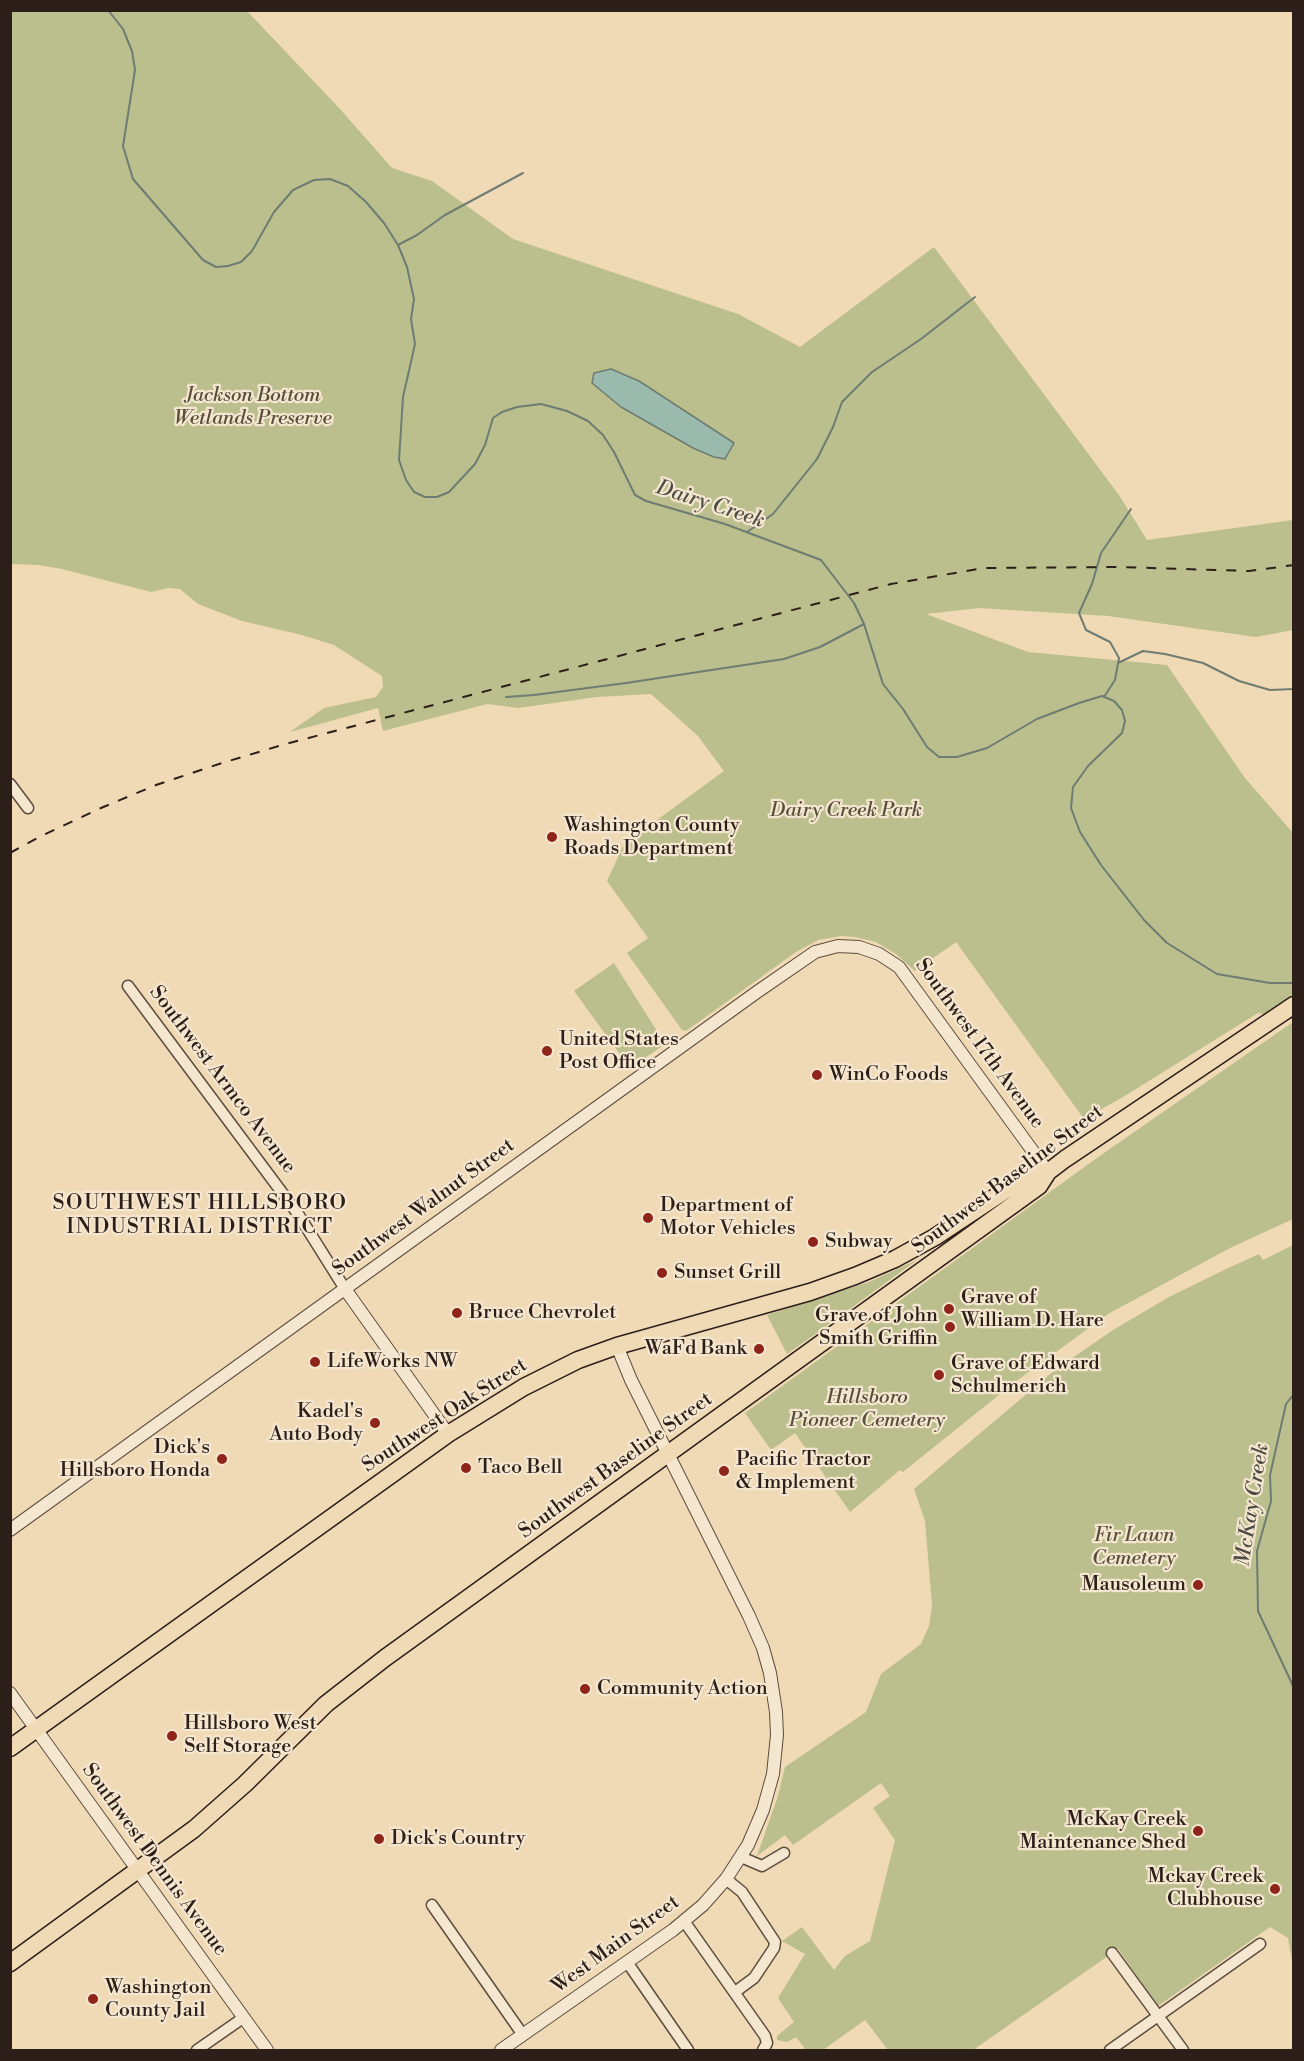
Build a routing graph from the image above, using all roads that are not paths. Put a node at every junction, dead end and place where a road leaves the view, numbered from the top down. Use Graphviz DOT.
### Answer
graph roads {
  1 [pos="10,784"];
  2 [pos="28,808"];
  3 [pos="870,950"];
  4 [pos="128,986"];
  5 [pos="1293,1005"];
  6 [pos="1048,1172"];
  7 [pos="345,1289"];
  8 [pos="617,1346"];
  9 [pos="448,1434"];
  10 [pos="668,1454"];
  11 [pos="10,1530"];
  12 [pos="10,1693"];
  13 [pos="37,1729"];
  14 [pos="10,1748"];
  15 [pos="784,1852"];
  16 [pos="741,1857"];
  17 [pos="138,1871"];
  18 [pos="726,1879"];
  19 [pos="432,1905"];
  20 [pos="684,1921"];
  21 [pos="1260,1944"];
  22 [pos="1112,1953"];
  23 [pos="627,1962"];
  24 [pos="10,1963"];
  25 [pos="735,1992"];
  26 [pos="1159,2016"];
  27 [pos="243,2018"];
  28 [pos="523,2035"];
  29 [pos="765,2047"];
  30 [pos="197,2050"];
  31 [pos="267,2050"];
  32 [pos="501,2050"];
  33 [pos="688,2050"];
  34 [pos="1110,2050"];
  35 [pos="1183,2050"];
  1 -- 2 [label="street"];
  3 -- 6 [label="street, Southwest 17th Avenue"];
  3 -- 7 [label="street, Southwest Walnut Street"];
  4 -- 7 [label="street, Southwest Armco Avenue"];
  5 -- 6 [label="highway, Southwest Baseline Street"];
  6 -- 8 [label="highway, Southwest Oak Street"];
  6 -- 10 [label="highway, Southwest Baseline Street"];
  7 -- 9 [label="street, Southwest Armco Avenue"];
  7 -- 11 [label="street, Southwest Walnut Street"];
  8 -- 9 [label="highway, Southwest Oak Street"];
  8 -- 10 [label="street, West Main Street"];
  9 -- 13 [label="highway, Southwest Oak Street"];
  10 -- 16 [label="street, West Main Street"];
  10 -- 17 [label="highway, Southwest Baseline Street"];
  12 -- 13 [label="street, Southwest Dennis Avenue"];
  13 -- 14 [label="highway, Southwest Oak Street"];
  13 -- 17 [label="street, Southwest Dennis Avenue"];
  15 -- 16 [label="street"];
  16 -- 18 [label="street, West Main Street"];
  17 -- 24 [label="highway, Southwest Baseline Street"];
  17 -- 27 [label="street, Southwest Dennis Avenue"];
  18 -- 20 [label="street, West Main Street"];
  18 -- 25 [label="street"];
  19 -- 28 [label="street"];
  20 -- 23 [label="street, West Main Street"];
  20 -- 25 [label="street"];
  21 -- 26 [label="street"];
  22 -- 26 [label="street"];
  23 -- 28 [label="street, West Main Street"];
  23 -- 33 [label="street"];
  25 -- 29 [label="street"];
  26 -- 34 [label="street"];
  26 -- 35 [label="street"];
  27 -- 30 [label="street"];
  27 -- 31 [label="street, Southwest Dennis Avenue"];
  28 -- 32 [label="street, West Main Street"];
}
